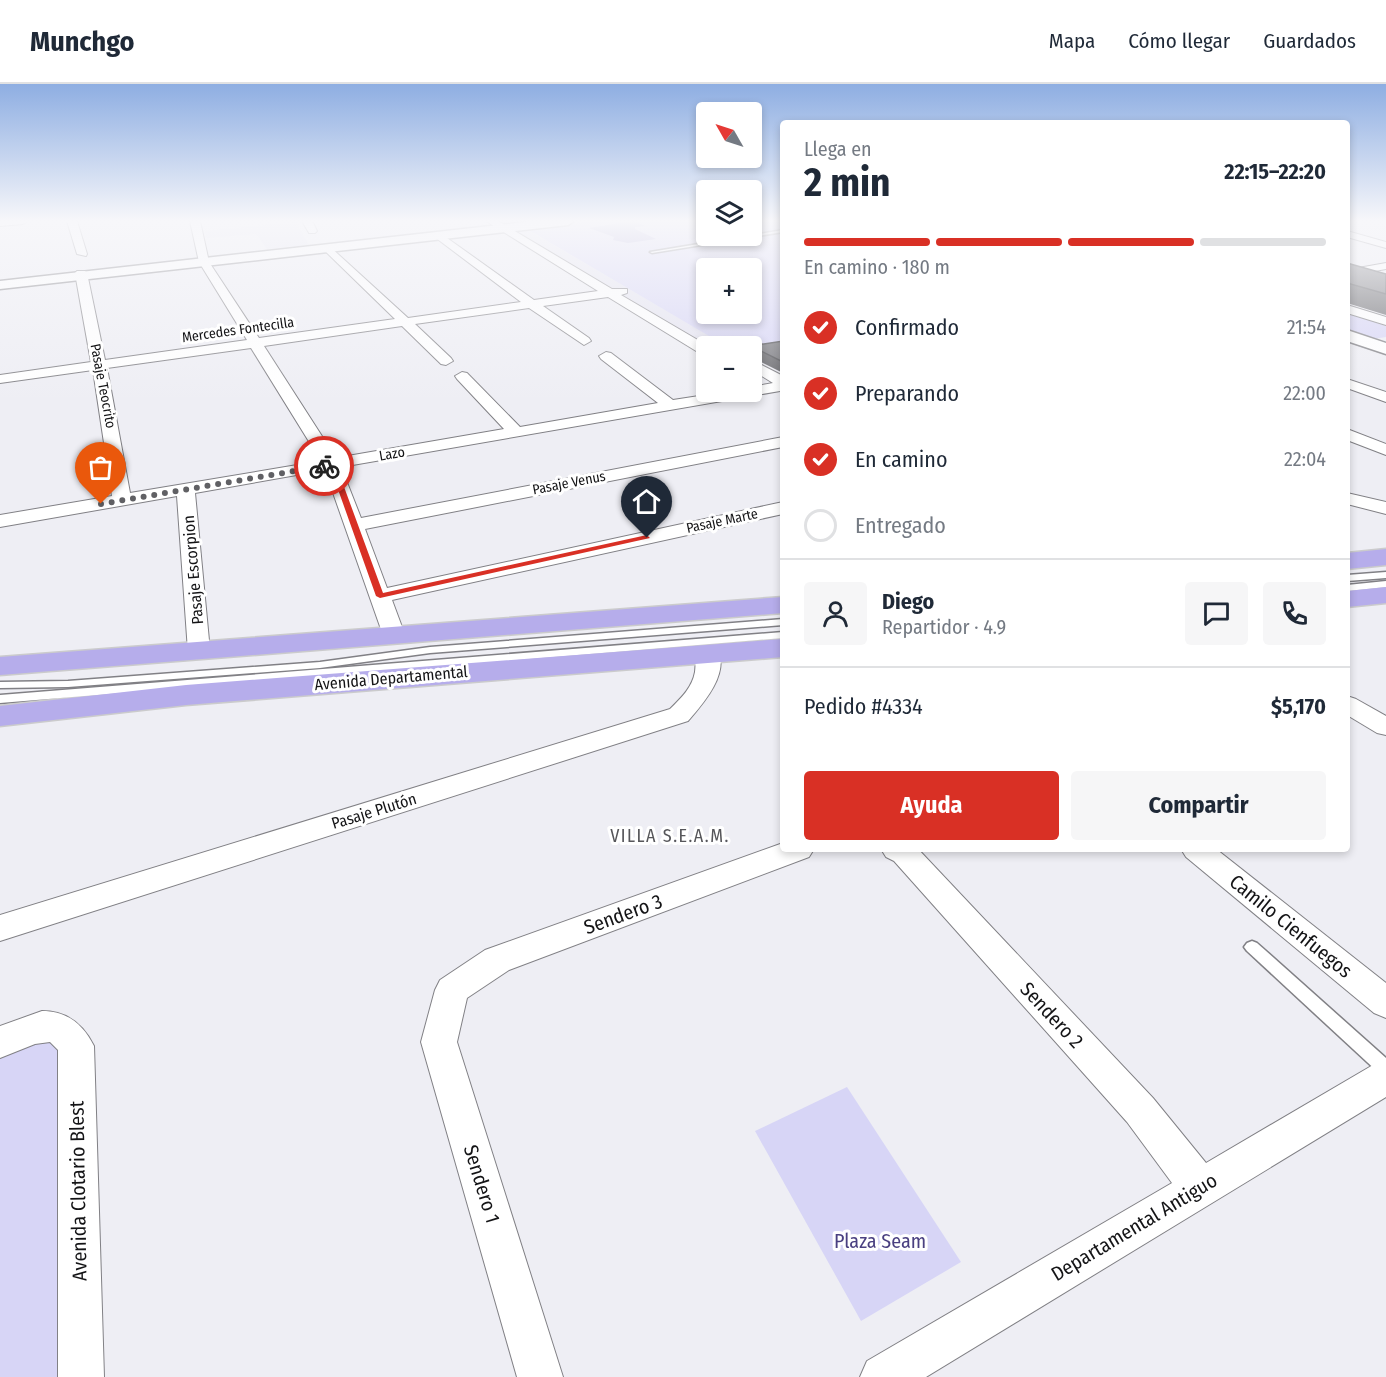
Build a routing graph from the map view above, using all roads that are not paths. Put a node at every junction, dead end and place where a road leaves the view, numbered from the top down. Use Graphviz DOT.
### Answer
graph roads {
  1 [pos="22,281"];
  2 [pos="82,281"];
  3 [pos="217,281"];
  4 [pos="364,281"];
  5 [pos="501,281"];
  6 [pos="589,281"];
  7 [pos="605,281"];
  8 [pos="0,284"];
  9 [pos="622,291"];
  10 [pos="607,293"];
  11 [pos="532,304"];
  12 [pos="1350,310"];
  13 [pos="1386,321"];
  14 [pos="406,322"];
  15 [pos="703,336"];
  16 [pos="1350,336"];
  17 [pos="584,341"];
  18 [pos="257,343"];
  19 [pos="696,345"];
  20 [pos="1386,348"];
  21 [pos="606,356"];
  22 [pos="446,361"];
  23 [pos="99,365"];
  24 [pos="762,370"];
  25 [pos="462,376"];
  26 [pos="0,379"];
  27 [pos="780,380"];
  28 [pos="762,384"];
  29 [pos="1350,385"];
  30 [pos="780,387"];
  31 [pos="780,387"];
  32 [pos="1386,397"];
  33 [pos="671,406"];
  34 [pos="516,432"];
  35 [pos="1350,435"];
  36 [pos="780,443"];
  37 [pos="1386,450"];
  38 [pos="332,465"];
  39 [pos="186,489"];
  40 [pos="1350,499"];
  41 [pos="122,500"];
  42 [pos="1386,507"];
  43 [pos="780,509"];
  44 [pos="0,521"];
  45 [pos="354,525"];
  46 [pos="1386,558"];
  47 [pos="1350,561"];
  48 [pos="1386,575"];
  49 [pos="1350,578"];
  50 [pos="1386,584"];
  51 [pos="1350,588"];
  52 [pos="1386,595"];
  53 [pos="380,596"];
  54 [pos="1350,598"];
  55 [pos="780,605"];
  56 [pos="780,622"];
  57 [pos="394,635"];
  58 [pos="780,635"];
  59 [pos="780,648"];
  60 [pos="199,651"];
  61 [pos="708,652"];
  62 [pos="0,666"];
  63 [pos="0,685"];
  64 [pos="0,699"];
  65 [pos="1351,711"];
  66 [pos="0,716"];
  67 [pos="1386,727"];
  68 [pos="791,852"];
  69 [pos="901,852"];
  70 [pos="1200,852"];
  71 [pos="0,928"];
  72 [pos="1252,947"];
  73 [pos="452,990"];
  74 [pos="1386,1004"];
  75 [pos="0,1042"];
  76 [pos="1386,1069"];
  77 [pos="1386,1077"];
  78 [pos="1200,1187"];
  79 [pos="904,1372"];
  80 [pos="81,1377"];
  81 [pos="540,1377"];
  1 -- 8 [label="street"];
  2 -- 23 [label="street, Pasaje Teocrito"];
  3 -- 18 [label="street"];
  4 -- 14 [label="street"];
  5 -- 11 [label="street"];
  6 -- 10 [label="street"];
  7 -- 9 [label="street"];
  9 -- 10 [label="street, Mercedes Fontecilla"];
  9 -- 15 [label="street"];
  10 -- 11 [label="street, Mercedes Fontecilla"];
  10 -- 19 [label="street"];
  11 -- 14 [label="street, Mercedes Fontecilla"];
  11 -- 17 [label="street"];
  12 -- 13 [label="street"];
  14 -- 18 [label="street, Mercedes Fontecilla"];
  14 -- 22 [label="street"];
  16 -- 20 [label="street"];
  18 -- 23 [label="street, Mercedes Fontecilla"];
  18 -- 38 [label="street"];
  21 -- 33 [label="street"];
  23 -- 26 [label="street, Mercedes Fontecilla"];
  23 -- 41 [label="street, Pasaje Teocrito"];
  24 -- 27 [label="street"];
  25 -- 34 [label="street"];
  28 -- 31 [label="street"];
  29 -- 32 [label="street"];
  30 -- 33 [label="street, Lazo"];
  33 -- 34 [label="street, Lazo"];
  34 -- 38 [label="street, Lazo"];
  35 -- 37 [label="street"];
  36 -- 45 [label="street, Pasaje Venus"];
  38 -- 39 [label="street, Lazo"];
  38 -- 45 [label="street"];
  39 -- 41 [label="street, Lazo"];
  39 -- 60 [label="street, Pasaje Escorpion"];
  40 -- 42 [label="street"];
  41 -- 44 [label="street, Lazo"];
  43 -- 53 [label="street, Pasaje Marte"];
  45 -- 53 [label="street"];
  46 -- 47 [label="main road"];
  48 -- 49 [label="lane"];
  50 -- 51 [label="lane"];
  52 -- 54 [label="main road"];
  53 -- 57 [label="street"];
  55 -- 57 [label="main road"];
  56 -- 63 [label="lane"];
  57 -- 60 [label="main road"];
  58 -- 64 [label="lane"];
  59 -- 61 [label="main road, Avenida Departamental"];
  60 -- 62 [label="main road"];
  61 -- 66 [label="main road, Avenida Departamental"];
  61 -- 71 [label="street, Pasaje Plutón"];
  65 -- 67 [label="street"];
  68 -- 73 [label="street, Sendero 3"];
  69 -- 78 [label="street, Sendero 2"];
  70 -- 74 [label="street, Camilo Cienfuegos"];
  72 -- 76 [label="lane"];
  73 -- 81 [label="street, Sendero 1"];
  75 -- 80 [label="street, Avenida Clotario Blest"];
  77 -- 78 [label="street, Departamental Antiguo"];
  78 -- 79 [label="street, Departamental Antiguo"];
}
